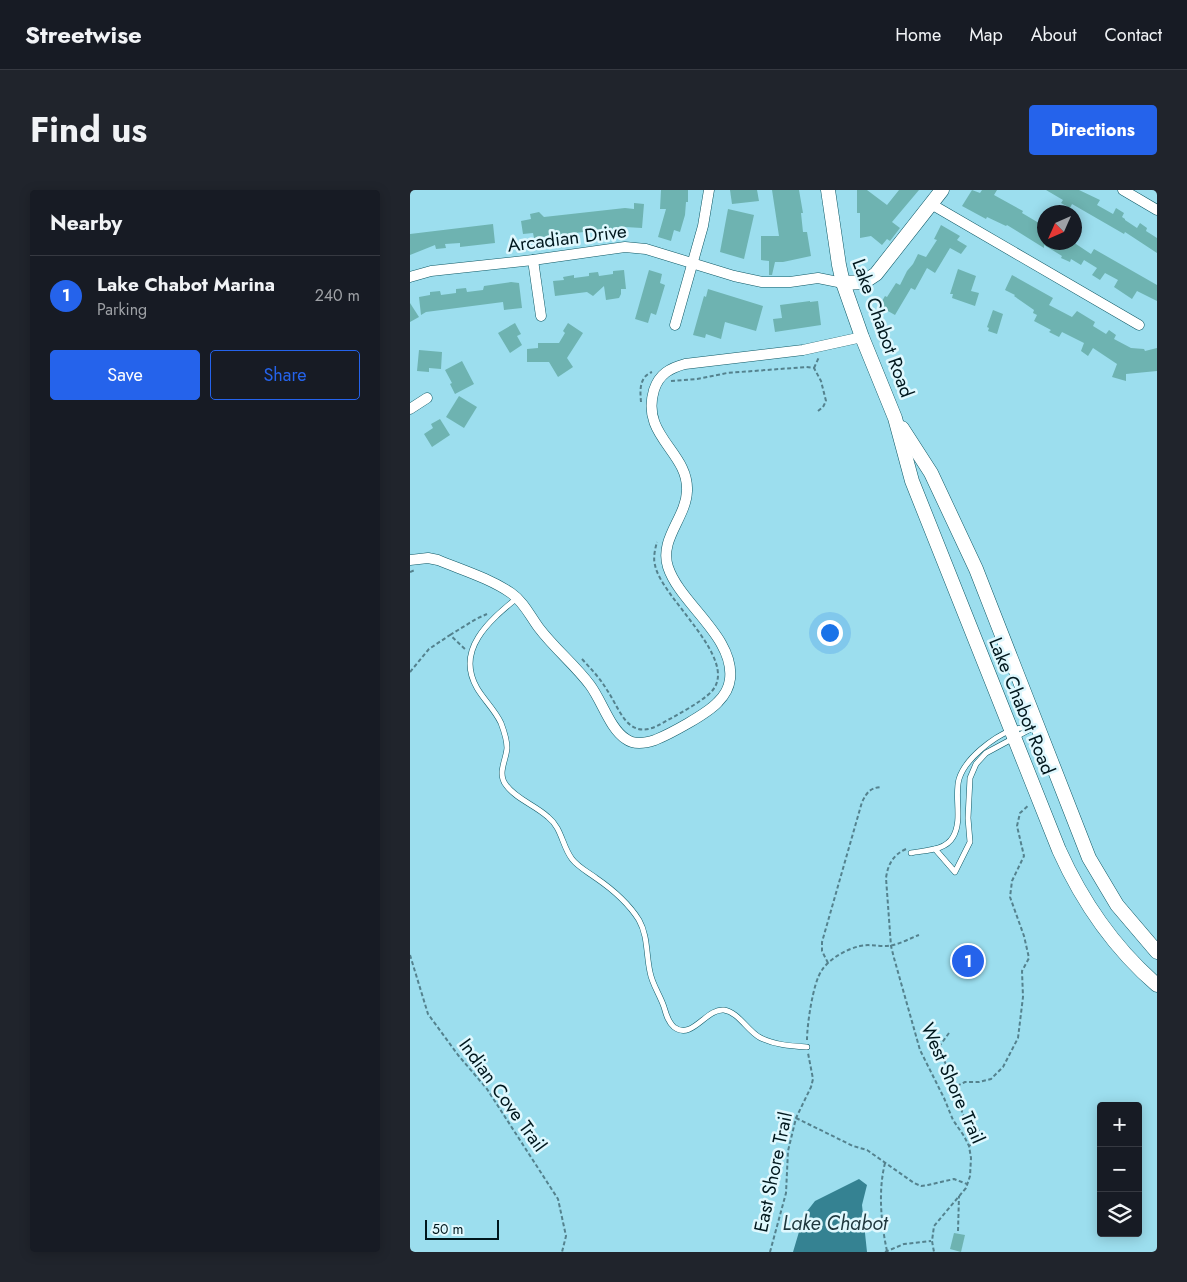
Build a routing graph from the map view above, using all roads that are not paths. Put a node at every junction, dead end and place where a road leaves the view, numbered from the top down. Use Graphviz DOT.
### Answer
graph roads {
  1 [pos="709,190"];
  2 [pos="828,190"];
  3 [pos="942,190"];
  4 [pos="1123,190"];
  5 [pos="931,204"];
  6 [pos="1157,210"];
  7 [pos="533,260"];
  8 [pos="693,262"];
  9 [pos="410,277"];
  10 [pos="844,284"];
  11 [pos="541,316"];
  12 [pos="675,325"];
  13 [pos="1139,325"];
  14 [pos="862,337"];
  15 [pos="427,398"];
  16 [pos="410,409"];
  17 [pos="895,418"];
  18 [pos="410,560"];
  19 [pos="517,597"];
  20 [pos="1036,726"];
  21 [pos="1013,734"];
  22 [pos="957,826"];
  23 [pos="969,827"];
  24 [pos="935,849"];
  25 [pos="911,850"];
  26 [pos="1122,951"];
  27 [pos="1157,952"];
  28 [pos="1157,985"];
  29 [pos="1157,995"];
  30 [pos="807,1048"];
  1 -- 8 [label="street"];
  2 -- 10 [label="main road, Lake Chabot Road"];
  3 -- 5 [label="main road"];
  4 -- 6 [label="street"];
  5 -- 10 [label="main road"];
  5 -- 13 [label="street"];
  7 -- 8 [label="street, Arcadian Drive"];
  7 -- 9 [label="street, Arcadian Drive"];
  7 -- 11 [label="street"];
  8 -- 10 [label="street, Arcadian Drive"];
  8 -- 12 [label="street"];
  10 -- 14 [label="main road, Lake Chabot Road"];
  14 -- 17 [label="main road, Lake Chabot Road"];
  14 -- 19 [label="street"];
  15 -- 16 [label="street"];
  17 -- 20 [label="main road, Lake Chabot Road"];
  17 -- 21 [label="main road, Lake Chabot Road"];
  18 -- 19 [label="street"];
  19 -- 30 [label="lane"];
  20 -- 21 [label="lane"];
  20 -- 27 [label="main road, Lake Chabot Road"];
  21 -- 22 [label="lane"];
  21 -- 23 [label="lane"];
  21 -- 26 [label="main road, Lake Chabot Road"];
  22 -- 23 [label="lane"];
  22 -- 24 [label="lane"];
  23 -- 24 [label="lane"];
  24 -- 25 [label="lane"];
  26 -- 28 [label="main road, Lake Chabot Road"];
  26 -- 29 [label="main road"];
}
